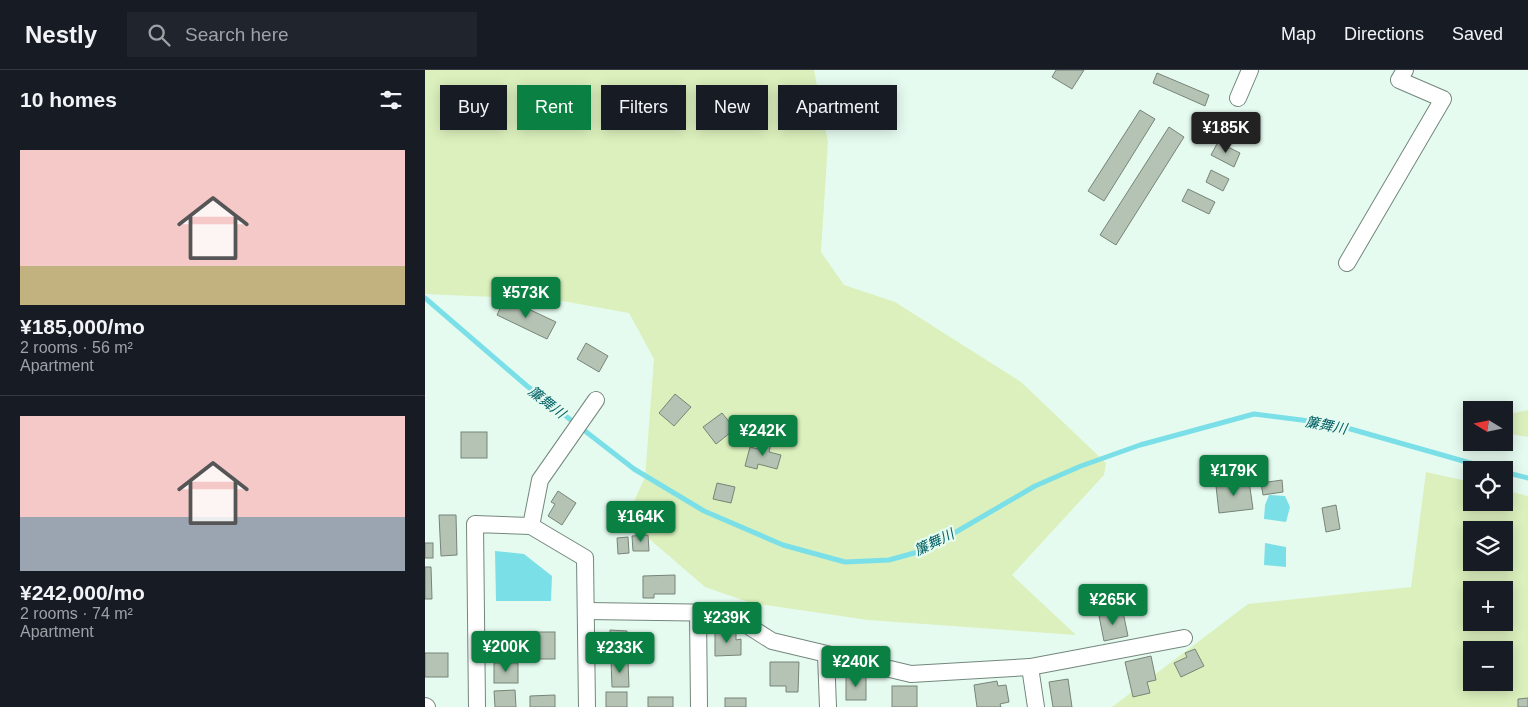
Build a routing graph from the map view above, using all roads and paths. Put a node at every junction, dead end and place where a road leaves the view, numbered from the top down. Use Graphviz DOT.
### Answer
graph roads {
  1 [pos="1250,70"];
  2 [pos="1405,70"];
  3 [pos="1238,98"];
  4 [pos="1347,262"];
  5 [pos="596,400"];
  6 [pos="531,526"];
  7 [pos="587,611"];
  8 [pos="698,612"];
  9 [pos="1184,638"];
  10 [pos="826,655"];
  11 [pos="1030,667"];
  12 [pos="477,707"];
  13 [pos="587,707"];
  14 [pos="699,707"];
  15 [pos="828,707"];
  16 [pos="1036,707"];
  1 -- 3 [label="street"];
  2 -- 4 [label="street"];
  5 -- 6 [label="street"];
  6 -- 7 [label="street"];
  6 -- 12 [label="street"];
  7 -- 8 [label="street"];
  7 -- 13 [label="street"];
  8 -- 10 [label="street"];
  8 -- 14 [label="street"];
  9 -- 11 [label="street"];
  10 -- 11 [label="street"];
  10 -- 15 [label="street"];
  11 -- 16 [label="street"];
}
